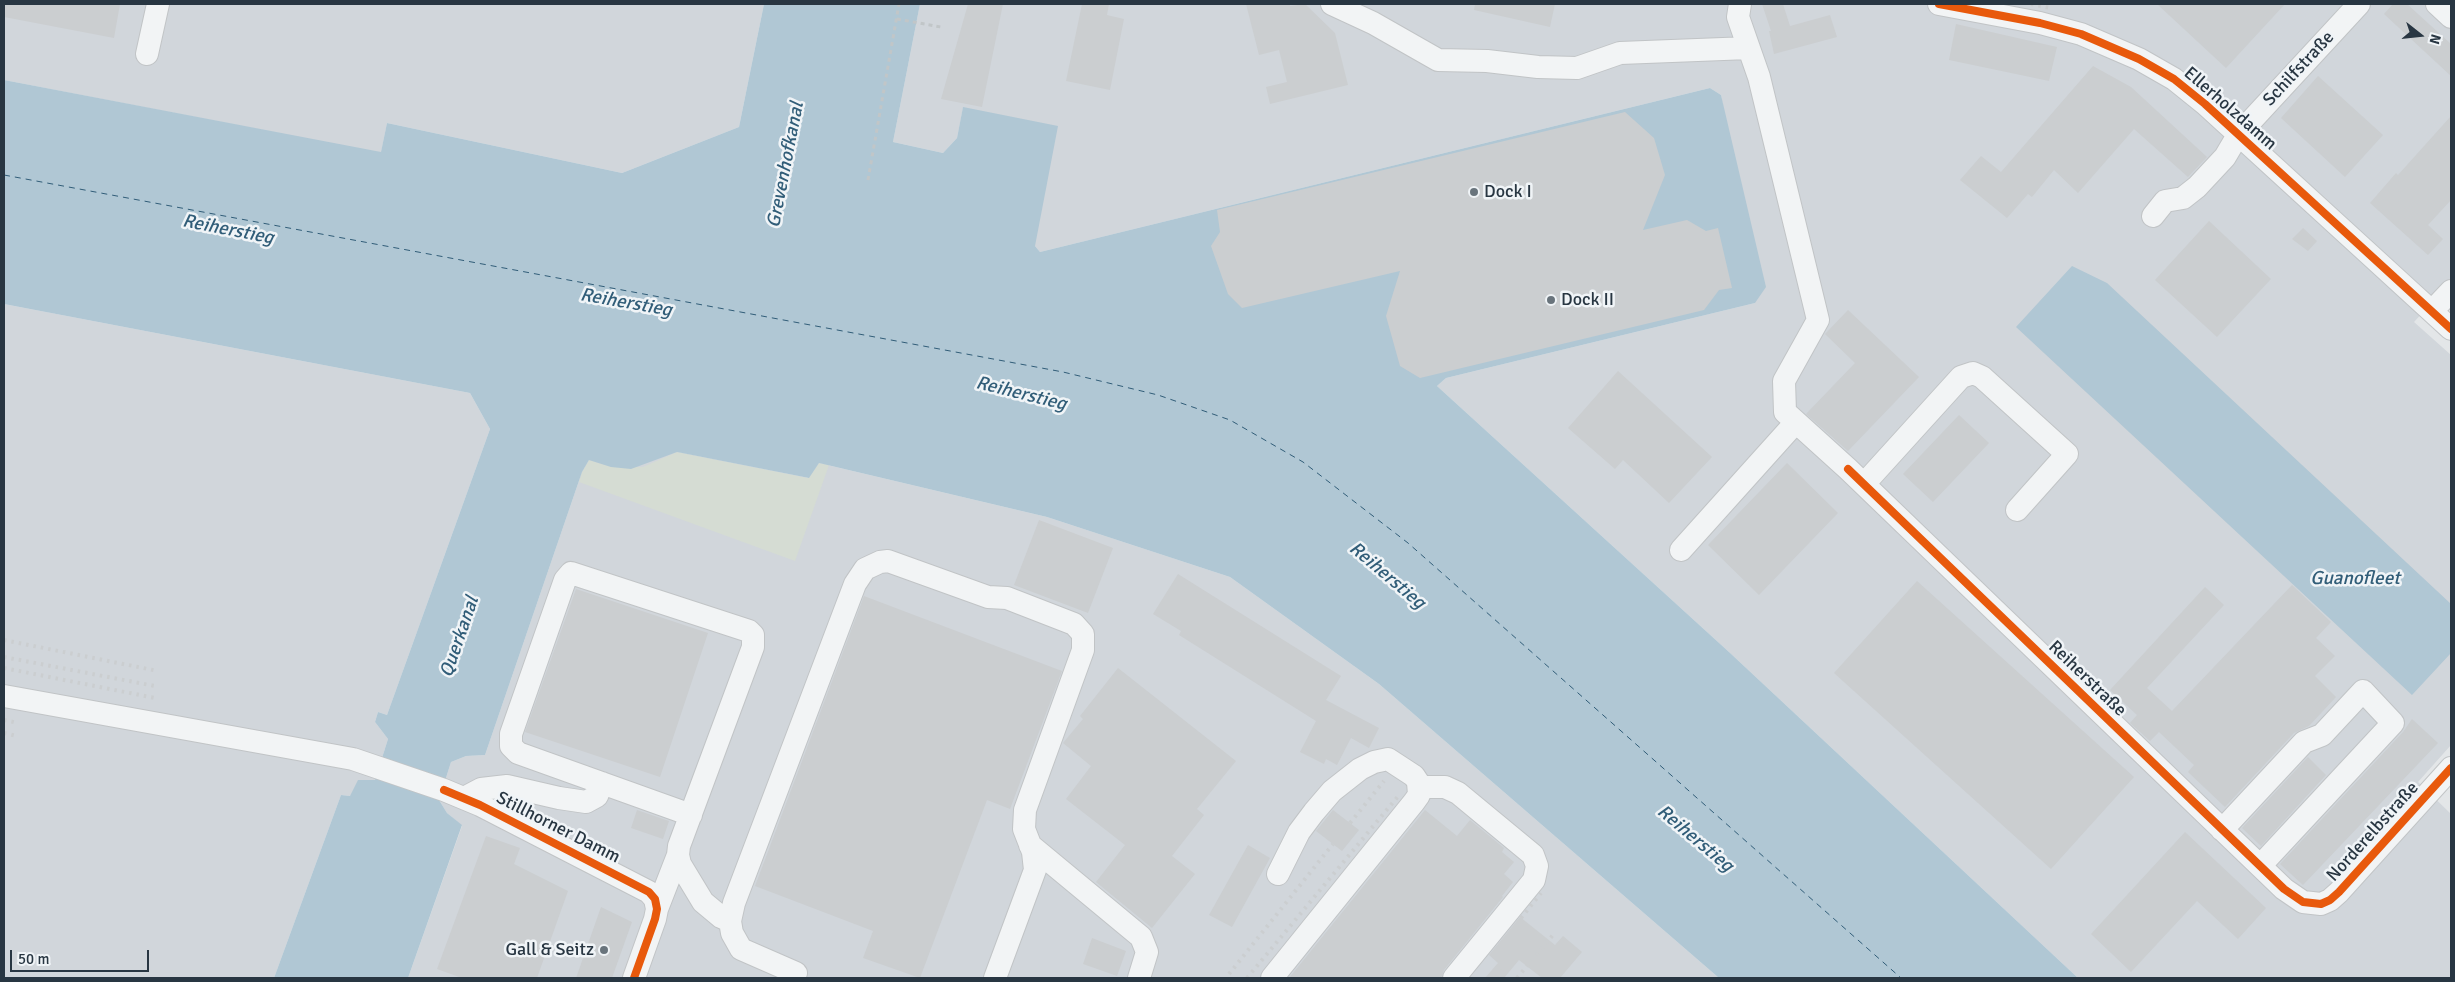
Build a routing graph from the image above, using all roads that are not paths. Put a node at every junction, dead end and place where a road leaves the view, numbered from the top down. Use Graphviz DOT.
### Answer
graph roads {
  1 [pos="158,4"];
  2 [pos="1332,4"];
  3 [pos="1740,4"];
  4 [pos="1939,4"];
  5 [pos="2359,4"];
  6 [pos="2437,4"];
  7 [pos="2451,17"];
  8 [pos="1749,48"];
  9 [pos="147,54"];
  10 [pos="2238,135"];
  11 [pos="2152,216"];
  12 [pos="2451,291"];
  13 [pos="2432,311"];
  14 [pos="2451,329"];
  15 [pos="1796,422"];
  16 [pos="1856,477"];
  17 [pos="2017,510"];
  18 [pos="1681,550"];
  19 [pos="4,696"];
  20 [pos="2448,777"];
  21 [pos="602,783"];
  22 [pos="1420,787"];
  23 [pos="454,794"];
  24 [pos="691,815"];
  25 [pos="2222,830"];
  26 [pos="678,855"];
  27 [pos="1033,859"];
  28 [pos="2260,866"];
  29 [pos="1060,870"];
  30 [pos="1278,874"];
  31 [pos="656,904"];
  32 [pos="2310,904"];
  33 [pos="1032,918"];
  34 [pos="730,921"];
  35 [pos="799,976"];
  36 [pos="634,978"];
  37 [pos="995,978"];
  38 [pos="1010,978"];
  39 [pos="1139,978"];
  40 [pos="1272,978"];
  41 [pos="1454,978"];
  1 -- 9 [label="street"];
  2 -- 8 [label="street"];
  3 -- 8 [label="street, Reiherstraße"];
  4 -- 10 [label="street, Ellerholzdamm"];
  5 -- 10 [label="street, Schilfstraße"];
  6 -- 7 [label="street"];
  8 -- 15 [label="street, Reiherstraße"];
  10 -- 11 [label="street, Schilfstraße"];
  10 -- 13 [label="street, Ellerholzdamm"];
  12 -- 13 [label="street"];
  13 -- 14 [label="street, Ellerholzdamm"];
  15 -- 16 [label="street, Reiherstraße"];
  15 -- 18 [label="street"];
  16 -- 17 [label="street"];
  16 -- 25 [label="street, Reiherstraße"];
  19 -- 23 [label="street, Stillhorner Damm"];
  20 -- 32 [label="street, Norderelbstraße"];
  21 -- 23 [label="street"];
  21 -- 24 [label="street"];
  21 -- 24 [label="street"];
  22 -- 30 [label="street"];
  22 -- 40 [label="street"];
  22 -- 41 [label="street"];
  23 -- 31 [label="street, Stillhorner Damm"];
  24 -- 26 [label="street"];
  25 -- 28 [label="street, Reiherstraße"];
  25 -- 28 [label="street"];
  26 -- 31 [label="street"];
  26 -- 34 [label="street"];
  27 -- 29 [label="street"];
  27 -- 33 [label="street"];
  27 -- 34 [label="street"];
  27 -- 37 [label="street"];
  28 -- 32 [label="street, Reiherstraße"];
  29 -- 33 [label="street"];
  29 -- 39 [label="street"];
  31 -- 36 [label="street"];
  33 -- 38 [label="street"];
  34 -- 35 [label="street"];
}
